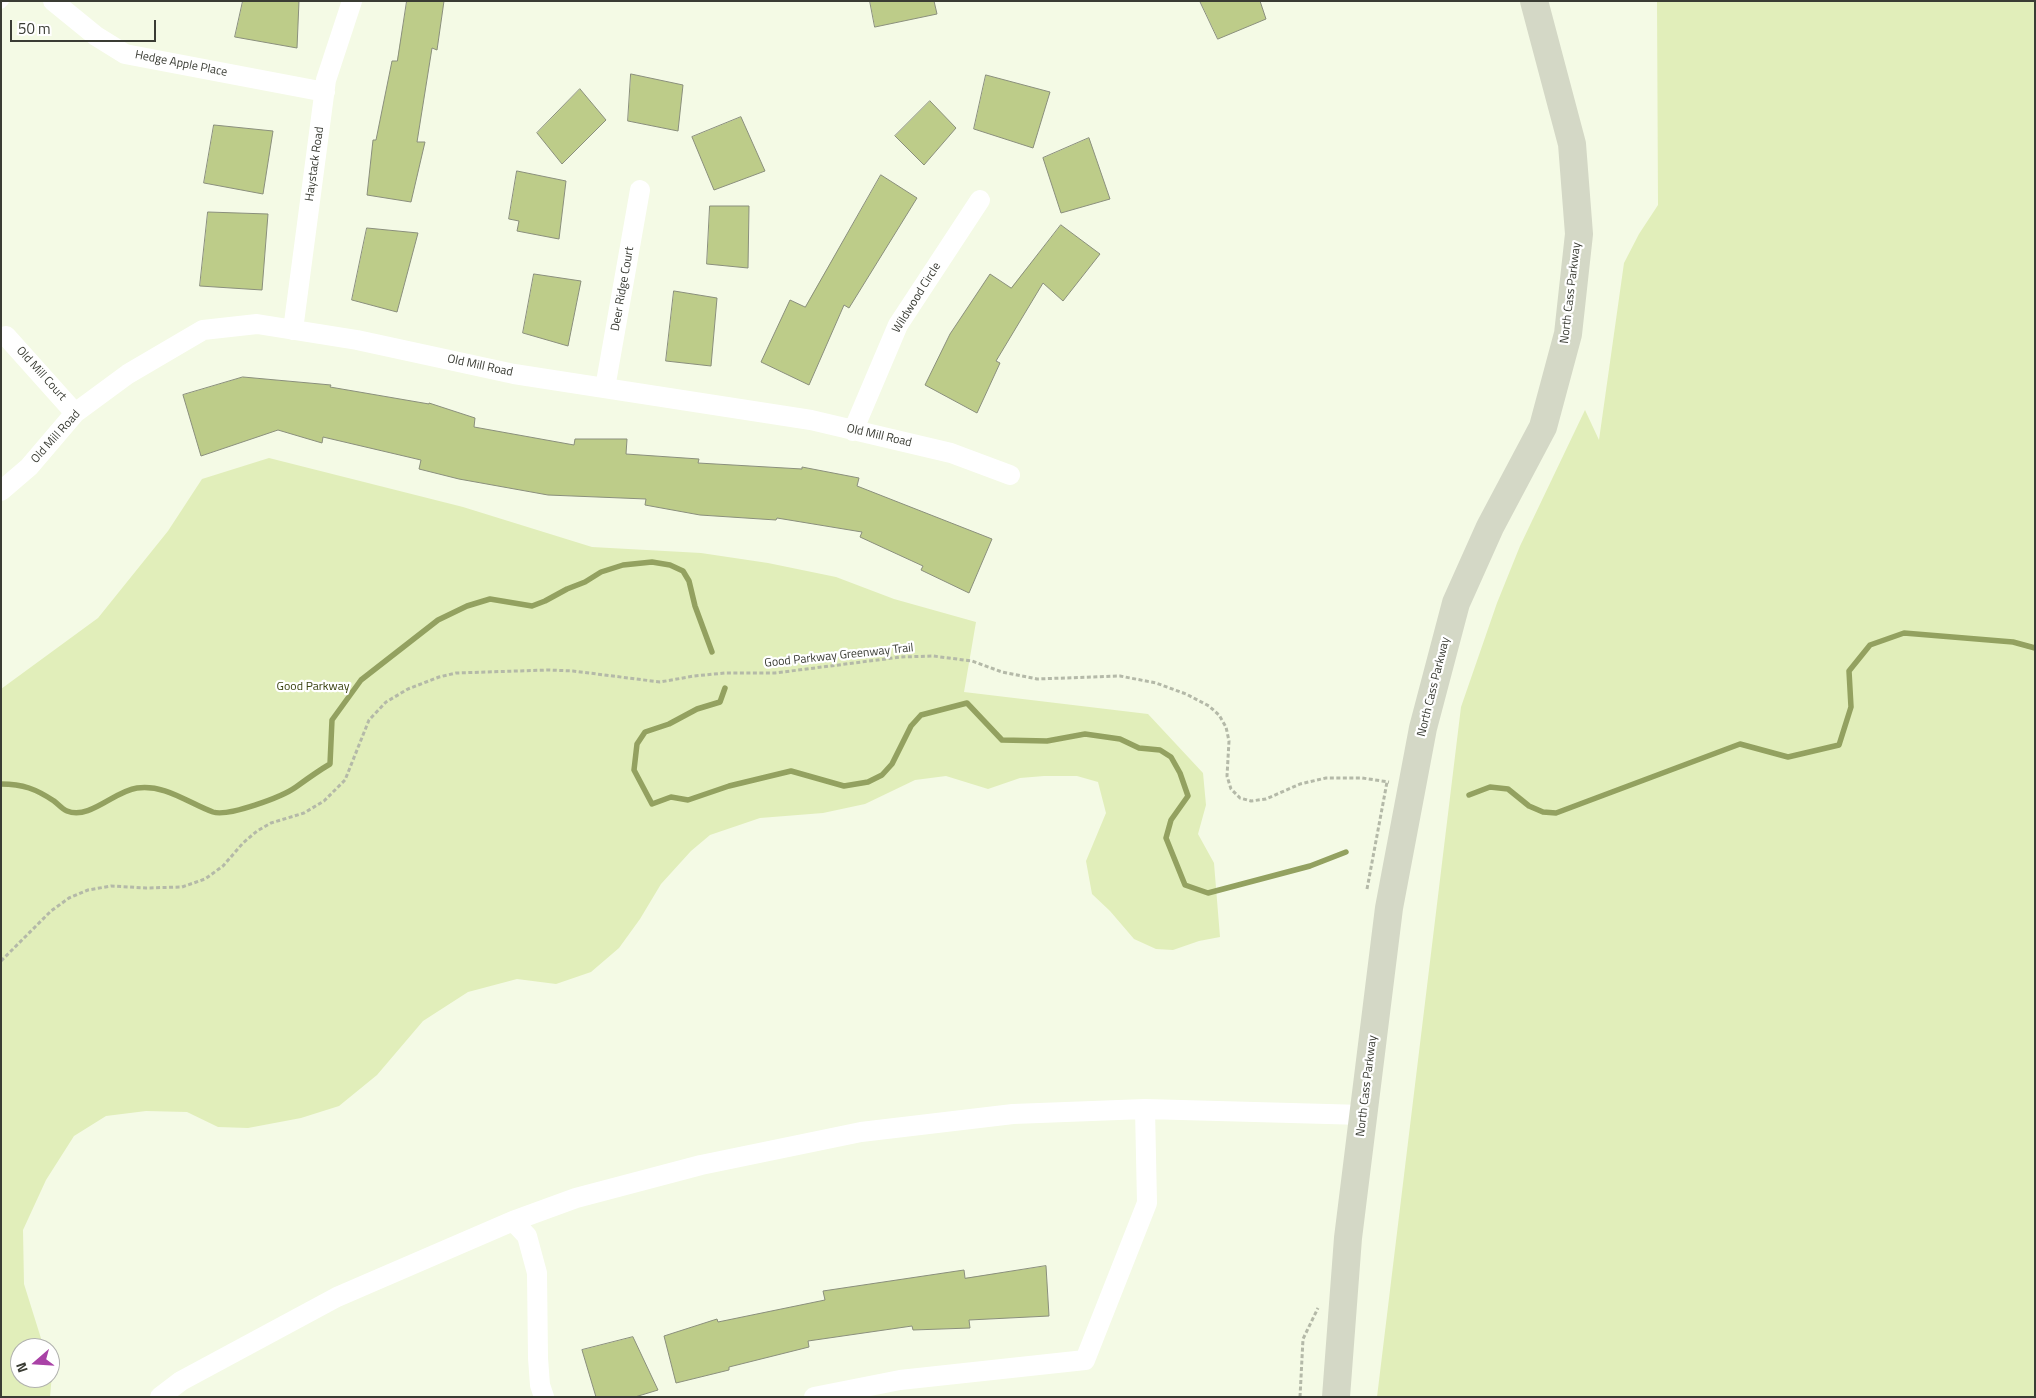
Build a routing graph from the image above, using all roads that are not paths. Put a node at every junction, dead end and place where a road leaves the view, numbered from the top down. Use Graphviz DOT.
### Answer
graph roads {
  1 [pos="4,1"];
  2 [pos="53,1"];
  3 [pos="352,1"];
  4 [pos="1534,1"];
  5 [pos="1,4"];
  6 [pos="324,92"];
  7 [pos="640,190"];
  8 [pos="980,200"];
  9 [pos="293,330"];
  10 [pos="6,336"];
  11 [pos="605,388"];
  12 [pos="75,413"];
  13 [pos="853,430"];
  14 [pos="1010,475"];
  15 [pos="1,491"];
  16 [pos="1145,1109"];
  17 [pos="1364,1115"];
  18 [pos="513,1221"];
  19 [pos="160,1397"];
  20 [pos="544,1397"];
  21 [pos="814,1397"];
  22 [pos="1336,1397"];
  1 -- 5 [label="lane"];
  2 -- 6 [label="street, Hedge Apple Place"];
  3 -- 6 [label="street, Haystack Road"];
  4 -- 17 [label="street, North Cass Parkway"];
  6 -- 9 [label="street, Haystack Road"];
  7 -- 11 [label="street, Deer Ridge Court"];
  8 -- 13 [label="street, Wildwood Circle"];
  9 -- 11 [label="street, Old Mill Road"];
  9 -- 12 [label="street, Old Mill Road"];
  10 -- 12 [label="street, Old Mill Court"];
  11 -- 13 [label="street, Old Mill Road"];
  12 -- 15 [label="street, Old Mill Road"];
  13 -- 14 [label="street, Old Mill Road"];
  16 -- 17 [label="street"];
  16 -- 18 [label="street"];
  16 -- 21 [label="street"];
  17 -- 22 [label="street, North Cass Parkway"];
  18 -- 19 [label="street"];
  18 -- 20 [label="street"];
}
